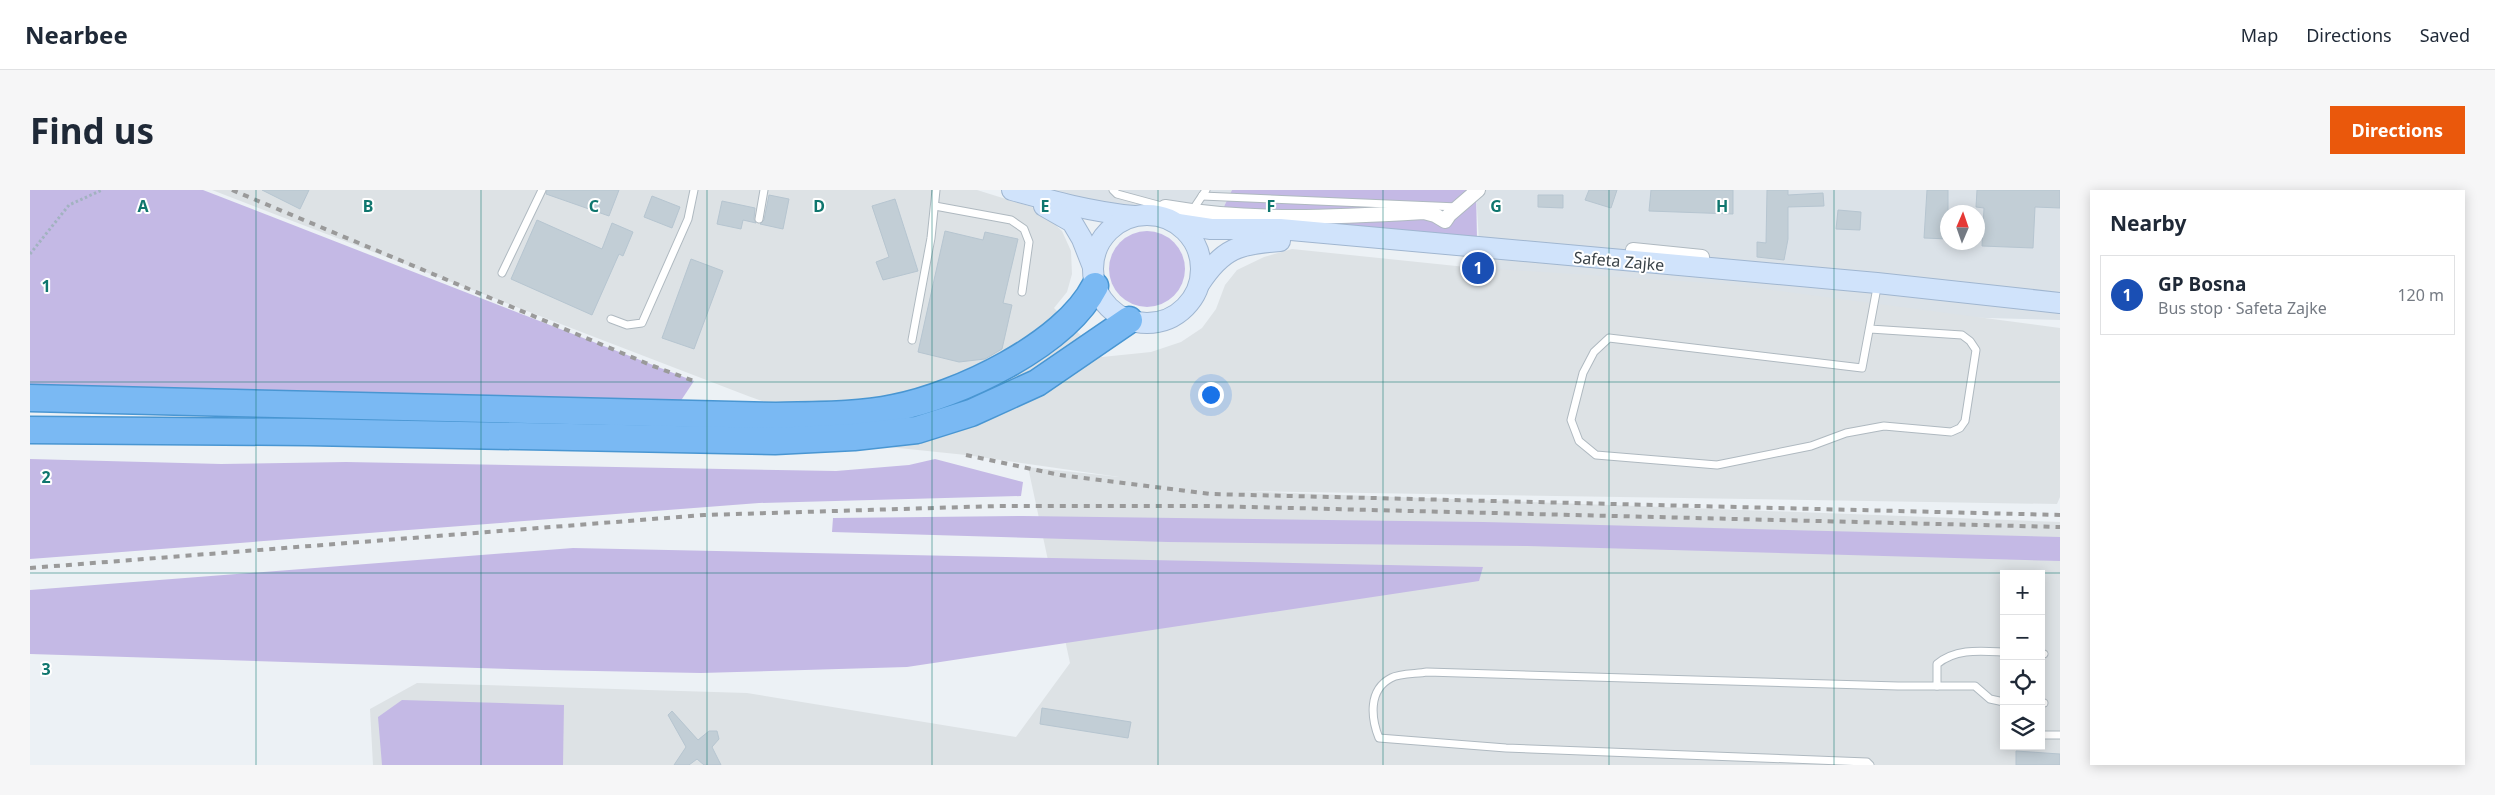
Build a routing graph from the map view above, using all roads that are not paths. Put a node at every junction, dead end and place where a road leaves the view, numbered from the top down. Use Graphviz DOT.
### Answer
graph roads {
  1 [pos="542,190"];
  2 [pos="694,190"];
  3 [pos="764,190"];
  4 [pos="936,190"];
  5 [pos="1113,190"];
  6 [pos="1478,190"];
  7 [pos="1016,191"];
  8 [pos="1204,193"];
  9 [pos="1049,194"];
  10 [pos="1462,204"];
  11 [pos="935,206"];
  12 [pos="1160,211"];
  13 [pos="1134,216"];
  14 [pos="759,218"];
  15 [pos="1185,218"];
  16 [pos="1445,221"];
  17 [pos="1440,245"];
  18 [pos="1633,250"];
  19 [pos="502,272"];
  20 [pos="1094,277"];
  21 [pos="1200,283"];
  22 [pos="1022,292"];
  23 [pos="1876,293"];
  24 [pos="2060,293"];
  25 [pos="2060,303"];
  26 [pos="2060,313"];
  27 [pos="611,319"];
  28 [pos="1129,320"];
  29 [pos="1870,329"];
  30 [pos="912,340"];
  31 [pos="30,388"];
  32 [pos="30,398"];
  33 [pos="248,403"];
  34 [pos="31,430"];
  35 [pos="2000,652"];
  36 [pos="1937,686"];
  37 [pos="2000,701"];
  38 [pos="2045,735"];
  39 [pos="2060,735"];
  40 [pos="1870,765"];
  1 -- 19 [label="lane"];
  2 -- 27 [label="lane"];
  3 -- 14 [label="lane"];
  4 -- 11 [label="lane"];
  5 -- 12 [label="lane"];
  6 -- 10 [label="street"];
  7 -- 9 [label="main road, Safeta Zajke"];
  7 -- 20 [label="main road, Safeta Zajke"];
  8 -- 10 [label="lane"];
  8 -- 15 [label="lane"];
  9 -- 13 [label="main road, Safeta Zajke"];
  10 -- 16 [label="street"];
  11 -- 22 [label="lane"];
  11 -- 30 [label="lane"];
  12 -- 13 [label="main road, Safeta Zajke"];
  12 -- 15 [label="main road, Safeta Zajke"];
  13 -- 20 [label="main road, Safeta Zajke"];
  15 -- 16 [label="street"];
  15 -- 17 [label="main road, Safeta Zajke"];
  15 -- 21 [label="main road"];
  16 -- 17 [label="street"];
  17 -- 25 [label="main road, Safeta Zajke"];
  18 -- 24 [label="street"];
  20 -- 28 [label="main road, Safeta Zajke"];
  20 -- 33 [label="highway"];
  21 -- 23 [label="main road, Safeta Zajke"];
  21 -- 28 [label="main road, Safeta Zajke"];
  23 -- 26 [label="main road, Safeta Zajke"];
  23 -- 29 [label="lane"];
  28 -- 34 [label="highway"];
  29 -- 29 [label="lane"];
  31 -- 33 [label="highway"];
  32 -- 33 [label="highway"];
  35 -- 36 [label="lane"];
  36 -- 37 [label="lane"];
  36 -- 40 [label="lane"];
  38 -- 39 [label="lane"];
}
